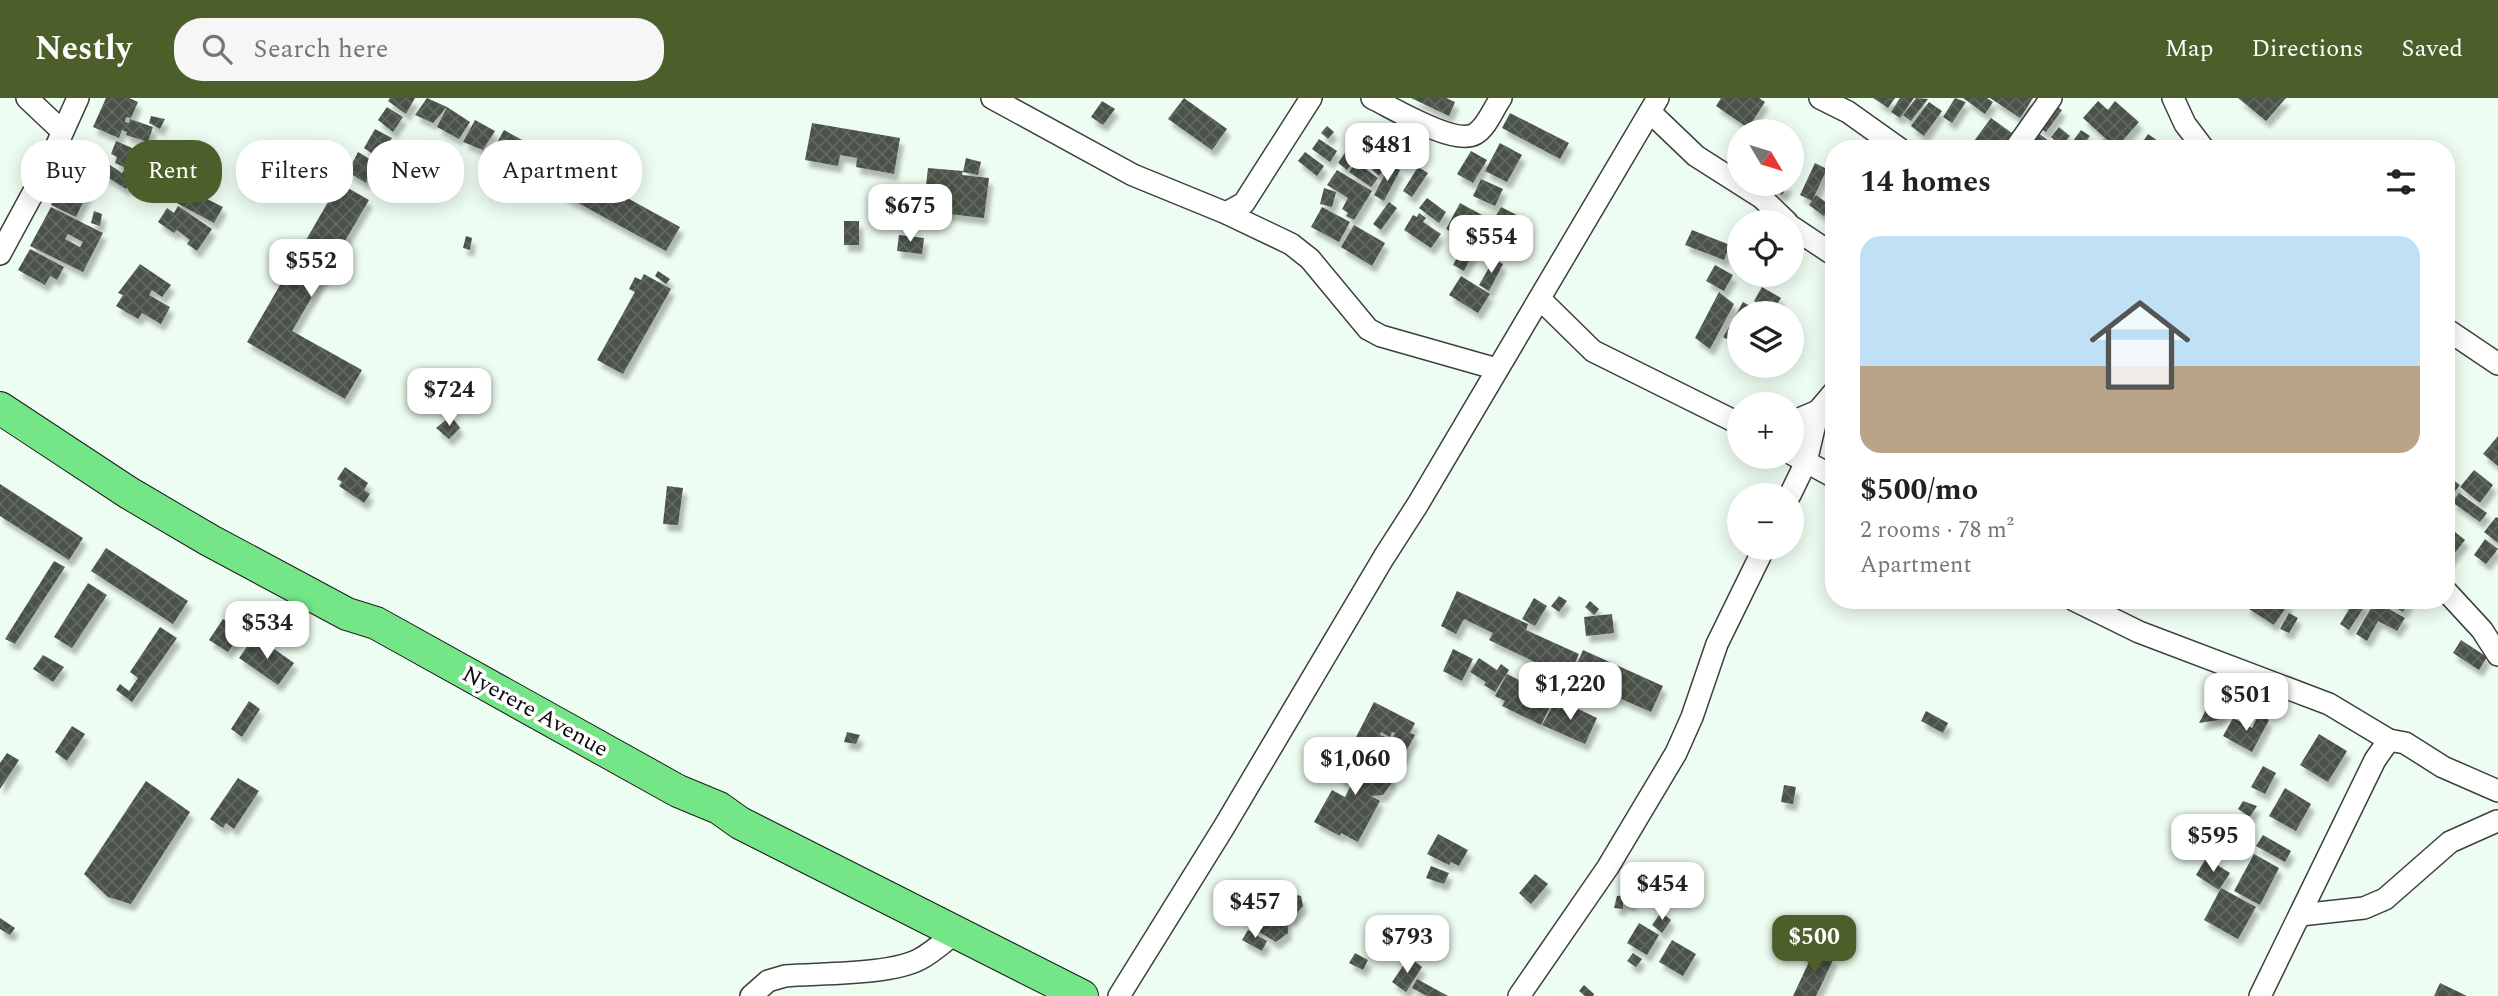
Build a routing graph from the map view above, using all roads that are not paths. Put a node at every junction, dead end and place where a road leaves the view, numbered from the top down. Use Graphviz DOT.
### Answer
graph roads {
  1 [pos="27,98"];
  2 [pos="78,98"];
  3 [pos="992,98"];
  4 [pos="1311,98"];
  5 [pos="1372,98"];
  6 [pos="1501,98"];
  7 [pos="1820,98"];
  8 [pos="2051,98"];
  9 [pos="2173,98"];
  10 [pos="1654,105"];
  11 [pos="62,131"];
  12 [pos="1887,140"];
  13 [pos="2021,140"];
  14 [pos="2197,140"];
  15 [pos="1774,210"];
  16 [pos="1226,213"];
  17 [pos="1804,235"];
  18 [pos="1825,249"];
  19 [pos="0,254"];
  20 [pos="1540,299"];
  21 [pos="2455,335"];
  22 [pos="2498,364"];
  23 [pos="1497,369"];
  24 [pos="1825,403"];
  25 [pos="0,408"];
  26 [pos="1818,411"];
  27 [pos="1804,417"];
  28 [pos="1727,418"];
  29 [pos="1804,446"];
  30 [pos="1804,461"];
  31 [pos="1825,472"];
  32 [pos="1758,560"];
  33 [pos="2455,601"];
  34 [pos="2092,609"];
  35 [pos="2498,655"];
  36 [pos="2389,740"];
  37 [pos="2498,792"];
  38 [pos="2498,822"];
  39 [pos="2300,915"];
  40 [pos="956,933"];
  41 [pos="751,996"];
  42 [pos="1082,996"];
  43 [pos="1119,996"];
  44 [pos="1519,996"];
  45 [pos="2260,996"];
  1 -- 11 [label="street"];
  2 -- 11 [label="street"];
  3 -- 16 [label="street"];
  4 -- 16 [label="street"];
  5 -- 6 [label="street"];
  7 -- 12 [label="street"];
  8 -- 13 [label="street"];
  9 -- 14 [label="street"];
  10 -- 15 [label="street"];
  10 -- 20 [label="street"];
  11 -- 19 [label="street"];
  16 -- 23 [label="street"];
  17 -- 18 [label="street"];
  20 -- 23 [label="street"];
  20 -- 28 [label="street"];
  21 -- 22 [label="street"];
  23 -- 43 [label="street"];
  24 -- 26 [label="street"];
  25 -- 40 [label="main road, Nyerere Avenue"];
  26 -- 27 [label="street"];
  26 -- 29 [label="street"];
  30 -- 31 [label="street"];
  32 -- 44 [label="street"];
  33 -- 35 [label="street"];
  34 -- 36 [label="street"];
  36 -- 37 [label="street"];
  36 -- 39 [label="street"];
  38 -- 39 [label="street"];
  39 -- 45 [label="street"];
  40 -- 41 [label="street"];
  40 -- 42 [label="main road, Nyerere Avenue"];
}
